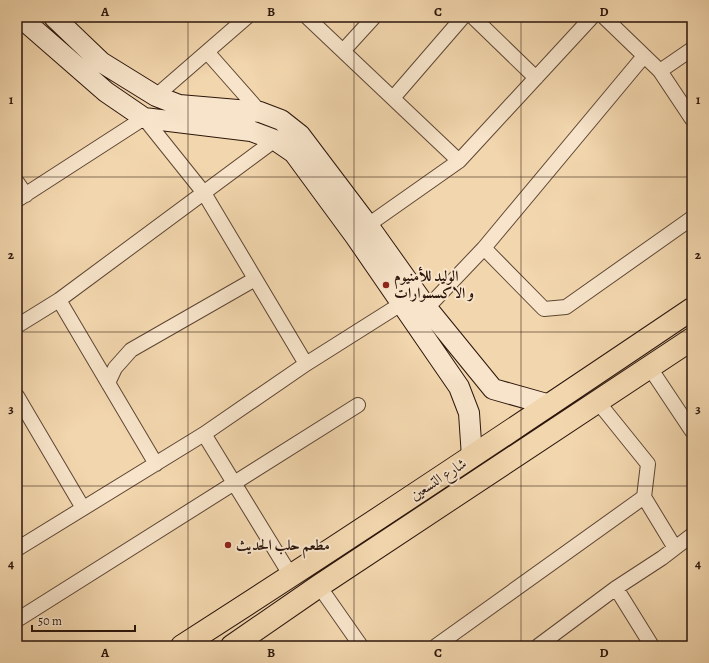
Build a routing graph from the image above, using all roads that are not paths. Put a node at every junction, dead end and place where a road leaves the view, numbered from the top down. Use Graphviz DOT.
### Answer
graph roads {
  1 [pos="18,17"];
  2 [pos="54,17"];
  3 [pos="247,17"];
  4 [pos="307,17"];
  5 [pos="374,17"];
  6 [pos="464,17"];
  7 [pos="473,17"];
  8 [pos="592,17"];
  9 [pos="604,17"];
  10 [pos="692,49"];
  11 [pos="343,51"];
  12 [pos="208,53"];
  13 [pos="644,56"];
  14 [pos="660,71"];
  15 [pos="536,78"];
  16 [pos="156,96"];
  17 [pos="393,98"];
  18 [pos="260,112"];
  19 [pos="144,118"];
  20 [pos="692,119"];
  21 [pos="275,140"];
  22 [pos="459,161"];
  23 [pos="17,182"];
  24 [pos="204,193"];
  25 [pos="21,198"];
  26 [pos="692,218"];
  27 [pos="368,224"];
  28 [pos="484,248"];
  29 [pos="255,279"];
  30 [pos="59,300"];
  31 [pos="401,304"];
  32 [pos="427,308"];
  33 [pos="692,309"];
  34 [pos="17,326"];
  35 [pos="692,340"];
  36 [pos="306,364"];
  37 [pos="650,368"];
  38 [pos="108,383"];
  39 [pos="17,396"];
  40 [pos="598,402"];
  41 [pos="358,405"];
  42 [pos="550,405"];
  43 [pos="692,431"];
  44 [pos="204,434"];
  45 [pos="472,457"];
  46 [pos="156,464"];
  47 [pos="234,483"];
  48 [pos="644,497"];
  49 [pos="83,508"];
  50 [pos="692,535"];
  51 [pos="17,548"];
  52 [pos="675,548"];
  53 [pos="291,576"];
  54 [pos="319,586"];
  55 [pos="616,588"];
  56 [pos="17,620"];
  57 [pos="182,646"];
  58 [pos="232,646"];
  59 [pos="361,646"];
  60 [pos="436,646"];
  61 [pos="538,646"];
  62 [pos="652,646"];
  1 -- 19 [label="main road"];
  2 -- 16 [label="main road"];
  3 -- 12 [label="street"];
  4 -- 11 [label="street"];
  5 -- 11 [label="street"];
  6 -- 17 [label="street"];
  7 -- 15 [label="street"];
  8 -- 15 [label="street"];
  9 -- 13 [label="street"];
  10 -- 14 [label="street"];
  11 -- 17 [label="street"];
  12 -- 16 [label="street"];
  12 -- 18 [label="street"];
  13 -- 14 [label="street"];
  13 -- 28 [label="street"];
  14 -- 20 [label="street"];
  15 -- 22 [label="street"];
  16 -- 18 [label="main road"];
  17 -- 22 [label="street"];
  18 -- 27 [label="main road"];
  19 -- 21 [label="main road"];
  19 -- 24 [label="street"];
  19 -- 25 [label="street"];
  21 -- 24 [label="street"];
  21 -- 31 [label="main road"];
  22 -- 27 [label="street"];
  23 -- 25 [label="street"];
  24 -- 29 [label="street"];
  24 -- 30 [label="street"];
  26 -- 28 [label="street"];
  27 -- 32 [label="main road"];
  28 -- 32 [label="street"];
  29 -- 36 [label="street"];
  29 -- 38 [label="street"];
  30 -- 34 [label="street"];
  30 -- 38 [label="street"];
  31 -- 36 [label="street"];
  31 -- 45 [label="main road"];
  32 -- 42 [label="main road"];
  33 -- 42 [label="highway, شارع التسعين"];
  35 -- 37 [label="highway, شارع التسعين"];
  36 -- 44 [label="street"];
  37 -- 40 [label="highway, شارع التسعين"];
  37 -- 43 [label="street"];
  38 -- 46 [label="street"];
  39 -- 49 [label="street"];
  40 -- 48 [label="street"];
  40 -- 54 [label="highway, شارع التسعين"];
  41 -- 47 [label="street"];
  42 -- 45 [label="highway, شارع التسعين"];
  44 -- 46 [label="street"];
  44 -- 47 [label="street"];
  45 -- 53 [label="highway, شارع التسعين"];
  46 -- 49 [label="street"];
  47 -- 53 [label="street"];
  47 -- 56 [label="street"];
  48 -- 52 [label="street"];
  48 -- 60 [label="street"];
  49 -- 51 [label="street"];
  50 -- 52 [label="street"];
  52 -- 55 [label="street"];
  53 -- 57 [label="highway, شارع التسعين"];
  54 -- 58 [label="highway, شارع التسعين"];
  54 -- 59 [label="street"];
  55 -- 61 [label="street"];
  55 -- 62 [label="street"];
}
